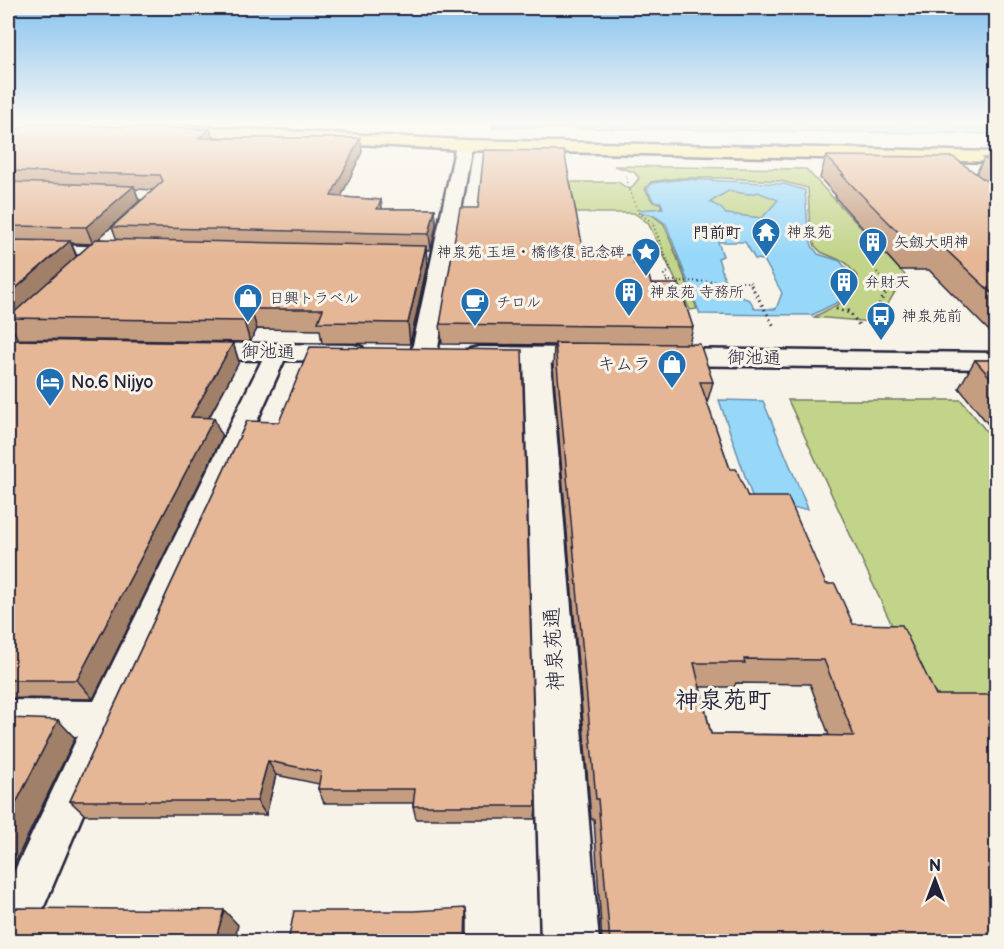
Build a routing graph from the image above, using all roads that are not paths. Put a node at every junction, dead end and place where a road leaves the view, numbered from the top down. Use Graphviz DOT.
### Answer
graph roads {
  1 [pos="458,166"];
  2 [pos="943,166"];
  3 [pos="954,175"];
  4 [pos="88,194"];
  5 [pos="8,249"];
  6 [pos="97,251"];
  7 [pos="132,252"];
  8 [pos="80,267"];
  9 [pos="54,291"];
  10 [pos="8,334"];
  11 [pos="172,351"];
  12 [pos="277,352"];
  13 [pos="422,354"];
  14 [pos="537,356"];
  15 [pos="996,361"];
  16 [pos="8,717"];
  17 [pos="105,719"];
  18 [pos="8,935"];
  19 [pos="570,942"];
  1 -- 13 [label="street"];
  2 -- 3 [label="street"];
  4 -- 6 [label="lane"];
  5 -- 6 [label="lane"];
  6 -- 7 [label="lane"];
  6 -- 8 [label="lane"];
  9 -- 10 [label="lane"];
  11 -- 12 [label="street, 御池通"];
  12 -- 13 [label="street, 御池通"];
  12 -- 17 [label="lane"];
  13 -- 14 [label="street, 御池通"];
  14 -- 15 [label="street, 御池通"];
  14 -- 19 [label="street, 神泉苑通"];
  16 -- 17 [label="lane"];
  17 -- 18 [label="lane"];
}
